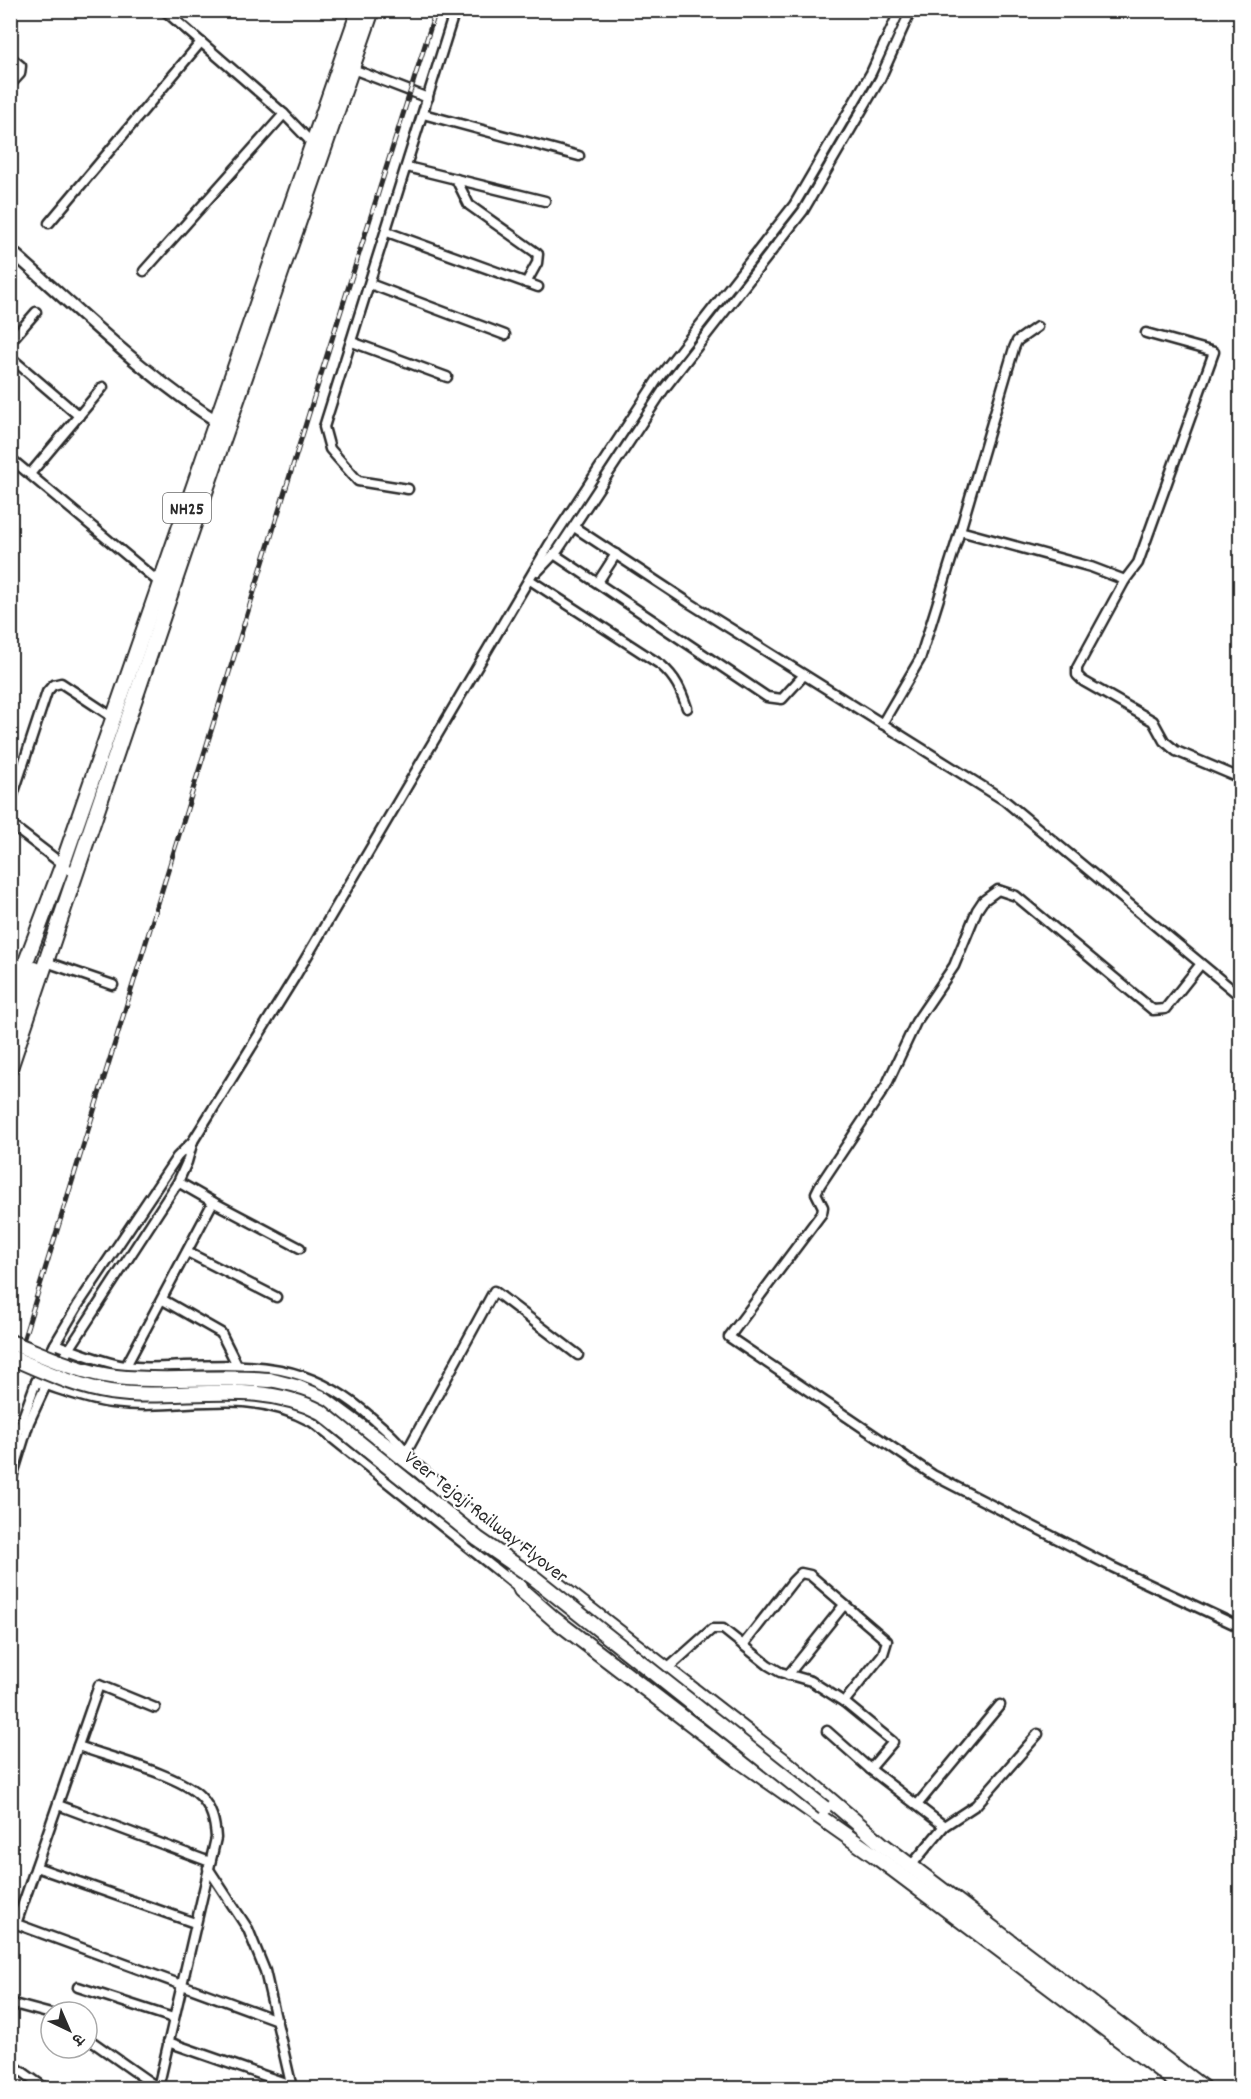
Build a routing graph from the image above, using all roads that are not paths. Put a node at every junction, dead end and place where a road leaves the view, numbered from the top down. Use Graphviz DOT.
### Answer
graph roads {
  1 [pos="164,10"];
  2 [pos="359,10"];
  3 [pos="372,10"];
  4 [pos="455,10"];
  5 [pos="900,10"];
  6 [pos="911,10"];
  7 [pos="201,42"];
  8 [pos="10,57"];
  9 [pos="346,66"];
  10 [pos="10,85"];
  11 [pos="428,98"];
  12 [pos="284,114"];
  13 [pos="423,114"];
  14 [pos="313,144"];
  15 [pos="579,156"];
  16 [pos="407,167"];
  17 [pos="456,179"];
  18 [pos="544,201"];
  19 [pos="49,223"];
  20 [pos="387,232"];
  21 [pos="10,250"];
  22 [pos="144,271"];
  23 [pos="526,283"];
  24 [pos="370,284"];
  25 [pos="538,287"];
  26 [pos="36,312"];
  27 [pos="1037,327"];
  28 [pos="1146,333"];
  29 [pos="505,335"];
  30 [pos="10,342"];
  31 [pos="352,342"];
  32 [pos="10,357"];
  33 [pos="447,377"];
  34 [pos="103,387"];
  35 [pos="79,416"];
  36 [pos="222,425"];
  37 [pos="10,458"];
  38 [pos="30,474"];
  39 [pos="408,489"];
  40 [pos="574,527"];
  41 [pos="960,531"];
  42 [pos="554,554"];
  43 [pos="616,554"];
  44 [pos="530,580"];
  45 [pos="1125,580"];
  46 [pos="598,582"];
  47 [pos="161,584"];
  48 [pos="804,675"];
  49 [pos="687,708"];
  50 [pos="114,718"];
  51 [pos="882,724"];
  52 [pos="1240,778"];
  53 [pos="10,804"];
  54 [pos="10,824"];
  55 [pos="62,866"];
  56 [pos="75,874"];
  57 [pos="39,927"];
  58 [pos="41,963"];
  59 [pos="1200,965"];
  60 [pos="113,985"];
  61 [pos="1240,996"];
  62 [pos="10,1004"];
  63 [pos="10,1034"];
  64 [pos="10,1068"];
  65 [pos="193,1141"];
  66 [pos="178,1182"];
  67 [pos="213,1202"];
  68 [pos="300,1248"];
  69 [pos="187,1252"];
  70 [pos="276,1297"];
  71 [pos="163,1300"];
  72 [pos="10,1342"];
  73 [pos="56,1344"];
  74 [pos="67,1348"];
  75 [pos="578,1355"];
  76 [pos="10,1358"];
  77 [pos="237,1365"];
  78 [pos="126,1366"];
  79 [pos="36,1382"];
  80 [pos="46,1385"];
  81 [pos="407,1451"];
  82 [pos="10,1454"];
  83 [pos="419,1470"];
  84 [pos="10,1484"];
  85 [pos="504,1543"];
  86 [pos="521,1590"];
  87 [pos="844,1605"];
  88 [pos="1240,1627"];
  89 [pos="743,1645"];
  90 [pos="666,1670"];
  91 [pos="788,1675"];
  92 [pos="844,1702"];
  93 [pos="1000,1705"];
  94 [pos="155,1708"];
  95 [pos="827,1731"];
  96 [pos="1038,1734"];
  97 [pos="78,1746"];
  98 [pos="870,1768"];
  99 [pos="58,1805"];
  100 [pos="917,1805"];
  101 [pos="944,1826"];
  102 [pos="878,1850"];
  103 [pos="915,1861"];
  104 [pos="209,1865"];
  105 [pos="36,1867"];
  106 [pos="13,1923"];
  107 [pos="195,1923"];
  108 [pos="78,1987"];
  109 [pos="180,1987"];
  110 [pos="10,2002"];
  111 [pos="39,2010"];
  112 [pos="173,2018"];
  113 [pos="277,2020"];
  114 [pos="168,2042"];
  115 [pos="99,2046"];
  116 [pos="10,2063"];
  117 [pos="292,2087"];
  118 [pos="45,2088"];
  119 [pos="158,2088"];
  120 [pos="1184,2088"];
  121 [pos="1203,2088"];
  1 -- 7 [label="street"];
  2 -- 9 [label="main road, NH25"];
  3 -- 9 [label="main road, NH25"];
  4 -- 11 [label="street"];
  5 -- 44 [label="street"];
  6 -- 40 [label="street"];
  7 -- 12 [label="street"];
  7 -- 19 [label="street"];
  8 -- 10 [label="street"];
  9 -- 11 [label="street"];
  9 -- 14 [label="main road, NH25"];
  9 -- 36 [label="main road, NH25"];
  11 -- 13 [label="street"];
  12 -- 14 [label="street"];
  12 -- 22 [label="street"];
  13 -- 15 [label="street"];
  13 -- 16 [label="street"];
  14 -- 36 [label="main road, NH25"];
  16 -- 17 [label="street"];
  16 -- 20 [label="street"];
  17 -- 18 [label="street"];
  17 -- 23 [label="street"];
  20 -- 23 [label="street"];
  20 -- 24 [label="street"];
  21 -- 36 [label="street"];
  23 -- 25 [label="street"];
  24 -- 29 [label="street"];
  24 -- 31 [label="street"];
  26 -- 30 [label="street"];
  27 -- 41 [label="street"];
  28 -- 45 [label="street"];
  31 -- 33 [label="street"];
  31 -- 39 [label="street"];
  32 -- 35 [label="street"];
  34 -- 35 [label="street"];
  35 -- 38 [label="street"];
  36 -- 47 [label="main road, NH25"];
  36 -- 56 [label="main road, NH25"];
  37 -- 38 [label="street"];
  38 -- 47 [label="street"];
  40 -- 42 [label="street"];
  40 -- 43 [label="street"];
  41 -- 45 [label="street"];
  41 -- 51 [label="street"];
  42 -- 44 [label="street"];
  42 -- 46 [label="street"];
  43 -- 46 [label="street"];
  43 -- 48 [label="street"];
  44 -- 49 [label="street"];
  44 -- 65 [label="street"];
  45 -- 52 [label="street"];
  46 -- 48 [label="street"];
  47 -- 50 [label="main road, NH25"];
  48 -- 51 [label="street"];
  50 -- 53 [label="street"];
  50 -- 55 [label="main road, NH25"];
  51 -- 59 [label="street"];
  54 -- 55 [label="street"];
  55 -- 56 [label="street"];
  55 -- 57 [label="main road, NH25"];
  56 -- 58 [label="main road, NH25"];
  57 -- 58 [label="main road"];
  57 -- 62 [label="main road, NH25"];
  58 -- 60 [label="street"];
  58 -- 63 [label="main road"];
  58 -- 64 [label="main road"];
  59 -- 61 [label="street"];
  59 -- 88 [label="street"];
  65 -- 66 [label="street"];
  65 -- 73 [label="street"];
  66 -- 67 [label="street"];
  66 -- 74 [label="street"];
  67 -- 68 [label="street"];
  67 -- 69 [label="street"];
  69 -- 70 [label="street"];
  69 -- 71 [label="street"];
  71 -- 77 [label="street"];
  71 -- 78 [label="street"];
  72 -- 83 [label="main road, bridge"];
  73 -- 74 [label="street"];
  73 -- 79 [label="street"];
  74 -- 78 [label="street"];
  74 -- 80 [label="street"];
  75 -- 81 [label="street"];
  76 -- 102 [label="main road, Veer Tejaji Railway Flyover, bridge"];
  77 -- 78 [label="street"];
  77 -- 81 [label="street"];
  79 -- 80 [label="street"];
  79 -- 82 [label="street"];
  80 -- 84 [label="street"];
  80 -- 86 [label="street"];
  81 -- 83 [label="street"];
  83 -- 85 [label="main road"];
  85 -- 86 [label="main road"];
  85 -- 90 [label="main road"];
  86 -- 102 [label="main road"];
  87 -- 89 [label="street"];
  87 -- 91 [label="street"];
  87 -- 92 [label="street"];
  89 -- 90 [label="street"];
  89 -- 91 [label="street"];
  90 -- 102 [label="main road"];
  91 -- 92 [label="street"];
  92 -- 98 [label="street"];
  93 -- 100 [label="street"];
  94 -- 97 [label="street"];
  95 -- 98 [label="street"];
  96 -- 101 [label="street"];
  97 -- 99 [label="street"];
  97 -- 104 [label="street"];
  98 -- 100 [label="street"];
  99 -- 104 [label="street"];
  99 -- 105 [label="street"];
  100 -- 101 [label="street"];
  101 -- 103 [label="street"];
  102 -- 120 [label="main road"];
  102 -- 121 [label="main road"];
  104 -- 107 [label="street"];
  104 -- 113 [label="street"];
  105 -- 106 [label="street"];
  105 -- 107 [label="street"];
  106 -- 109 [label="street"];
  107 -- 109 [label="street"];
  108 -- 112 [label="street"];
  109 -- 112 [label="street"];
  109 -- 113 [label="street"];
  110 -- 111 [label="street"];
  112 -- 114 [label="street"];
  113 -- 117 [label="street"];
  114 -- 117 [label="street"];
  114 -- 119 [label="street"];
  115 -- 119 [label="street"];
  116 -- 118 [label="street"];
}
